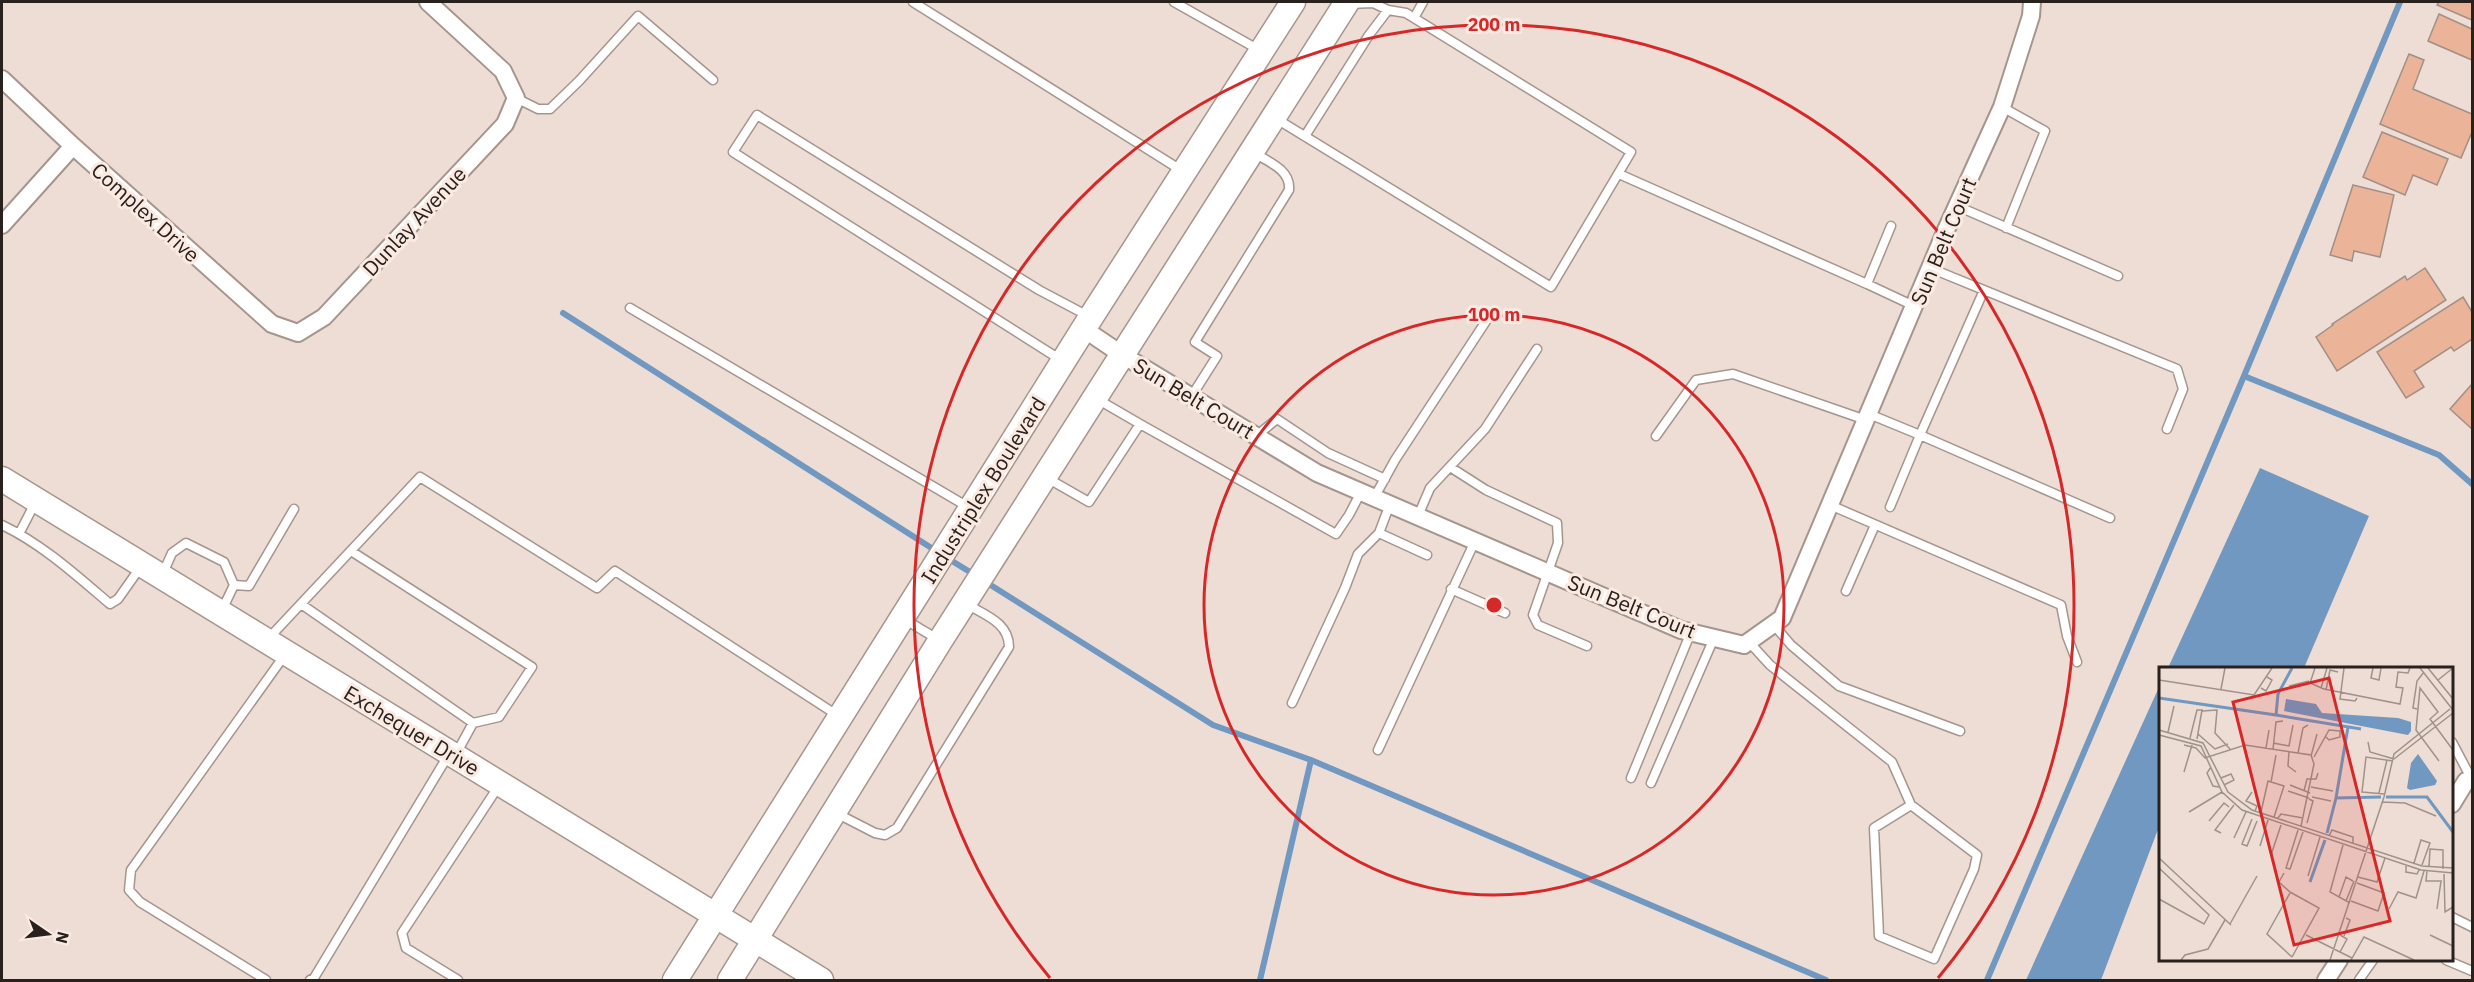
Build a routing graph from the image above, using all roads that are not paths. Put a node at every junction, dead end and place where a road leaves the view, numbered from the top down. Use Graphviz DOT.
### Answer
graph roads {
  1 [pos="428,2"];
  2 [pos="913,2"];
  3 [pos="1174,2"];
  4 [pos="1293,2"];
  5 [pos="1345,2"];
  6 [pos="1423,2"];
  7 [pos="2032,2"];
  8 [pos="1388,10"];
  9 [pos="1414,18"];
  10 [pos="1261,51"];
  11 [pos="2,79"];
  12 [pos="713,80"];
  13 [pos="516,98"];
  14 [pos="2002,107"];
  15 [pos="1273,117"];
  16 [pos="1305,136"];
  17 [pos="73,146"];
  18 [pos="1251,152"];
  19 [pos="1184,172"];
  20 [pos="1619,174"];
  21 [pos="1957,206"];
  22 [pos="2,225"];
  23 [pos="1891,226"];
  24 [pos="2006,228"];
  25 [pos="1930,268"];
  26 [pos="2118,276"];
  27 [pos="1867,284"];
  28 [pos="1983,290"];
  29 [pos="1914,306"];
  30 [pos="630,308"];
  31 [pos="1490,315"];
  32 [pos="1087,323"];
  33 [pos="298,333"];
  34 [pos="1537,350"];
  35 [pos="1121,354"];
  36 [pos="1063,361"];
  37 [pos="1094,397"];
  38 [pos="1191,397"];
  39 [pos="1868,417"];
  40 [pos="1140,424"];
  41 [pos="2167,429"];
  42 [pos="1920,435"];
  43 [pos="1256,436"];
  44 [pos="1656,436"];
  45 [pos="1450,467"];
  46 [pos="1044,476"];
  47 [pos="1385,478"];
  48 [pos="2,479"];
  49 [pos="1375,498"];
  50 [pos="37,500"];
  51 [pos="1830,505"];
  52 [pos="1890,507"];
  53 [pos="294,508"];
  54 [pos="971,509"];
  55 [pos="1418,516"];
  56 [pos="2110,518"];
  57 [pos="2,525"];
  58 [pos="1875,525"];
  59 [pos="1379,533"];
  60 [pos="19,534"];
  61 [pos="1475,541"];
  62 [pos="351,551"];
  63 [pos="1427,555"];
  64 [pos="152,571"];
  65 [pos="1547,572"];
  66 [pos="234,585"];
  67 [pos="1451,590"];
  68 [pos="1846,591"];
  69 [pos="965,603"];
  70 [pos="300,604"];
  71 [pos="220,613"];
  72 [pos="1504,613"];
  73 [pos="903,618"];
  74 [pos="1773,624"];
  75 [pos="1691,632"];
  76 [pos="1714,638"];
  77 [pos="940,641"];
  78 [pos="1749,642"];
  79 [pos="1587,646"];
  80 [pos="276,647"];
  81 [pos="2077,662"];
  82 [pos="1292,703"];
  83 [pos="840,717"];
  84 [pos="473,723"];
  85 [pos="1959,731"];
  86 [pos="2453,746"];
  87 [pos="1378,750"];
  88 [pos="452,754"];
  89 [pos="1630,778"];
  90 [pos="2472,780"];
  91 [pos="1651,783"];
  92 [pos="500,784"];
  93 [pos="2453,801"];
  94 [pos="1911,805"];
  95 [pos="835,812"];
  96 [pos="716,916"];
  97 [pos="2453,918"];
  98 [pos="2472,927"];
  99 [pos="756,939"];
  100 [pos="2338,961"];
  101 [pos="2372,961"];
  102 [pos="2448,961"];
  103 [pos="2472,971"];
  104 [pos="266,981"];
  105 [pos="310,981"];
  106 [pos="458,981"];
  107 [pos="675,981"];
  108 [pos="730,981"];
  109 [pos="822,981"];
  110 [pos="2326,981"];
  111 [pos="2359,981"];
  1 -- 13 [label="street"];
  2 -- 19 [label="lane"];
  3 -- 10 [label="lane"];
  4 -- 10 [label="street, Industriplex Boulevard"];
  5 -- 8 [label="lane"];
  5 -- 15 [label="street, Industriplex Boulevard"];
  6 -- 9 [label="lane"];
  7 -- 14 [label="street, Sun Belt Court"];
  8 -- 9 [label="lane"];
  8 -- 16 [label="lane"];
  9 -- 20 [label="lane"];
  10 -- 19 [label="street, Industriplex Boulevard"];
  11 -- 17 [label="street, Complex Drive"];
  12 -- 13 [label="lane"];
  13 -- 33 [label="street, Dunlay Avenue"];
  14 -- 21 [label="street, Sun Belt Court"];
  14 -- 24 [label="lane"];
  15 -- 16 [label="lane"];
  15 -- 18 [label="street, Industriplex Boulevard"];
  16 -- 20 [label="lane"];
  17 -- 22 [label="street"];
  17 -- 33 [label="street, Complex Drive"];
  18 -- 35 [label="street, Industriplex Boulevard"];
  18 -- 38 [label="lane"];
  19 -- 32 [label="street, Industriplex Boulevard"];
  20 -- 27 [label="lane"];
  21 -- 24 [label="lane"];
  21 -- 25 [label="street, Sun Belt Court"];
  23 -- 27 [label="lane"];
  24 -- 26 [label="lane"];
  25 -- 28 [label="lane"];
  25 -- 29 [label="street, Sun Belt Court"];
  27 -- 29 [label="lane"];
  28 -- 41 [label="lane"];
  28 -- 42 [label="lane"];
  29 -- 39 [label="street, Sun Belt Court"];
  30 -- 54 [label="lane"];
  31 -- 47 [label="lane"];
  32 -- 35 [label="street, Sun Belt Court"];
  32 -- 36 [label="street, Industriplex Boulevard"];
  32 -- 36 [label="lane"];
  34 -- 45 [label="lane"];
  35 -- 37 [label="street, Industriplex Boulevard"];
  35 -- 38 [label="street, Sun Belt Court"];
  36 -- 54 [label="street, Industriplex Boulevard"];
  37 -- 40 [label="lane"];
  37 -- 46 [label="street, Industriplex Boulevard"];
  38 -- 43 [label="street, Sun Belt Court"];
  39 -- 42 [label="lane"];
  39 -- 44 [label="lane"];
  39 -- 51 [label="street, Sun Belt Court"];
  40 -- 46 [label="lane"];
  40 -- 49 [label="lane"];
  42 -- 52 [label="lane"];
  42 -- 56 [label="lane"];
  43 -- 47 [label="lane"];
  43 -- 49 [label="street, Sun Belt Court"];
  45 -- 55 [label="lane"];
  45 -- 65 [label="lane"];
  46 -- 69 [label="street, Industriplex Boulevard"];
  47 -- 49 [label="lane"];
  48 -- 50 [label="street, Exchequer Drive"];
  49 -- 55 [label="street, Sun Belt Court"];
  49 -- 59 [label="lane"];
  50 -- 60 [label="lane"];
  50 -- 64 [label="street, Exchequer Drive"];
  51 -- 58 [label="lane"];
  51 -- 74 [label="street, Sun Belt Court"];
  53 -- 66 [label="lane"];
  54 -- 73 [label="street, Industriplex Boulevard"];
  55 -- 61 [label="street, Sun Belt Court"];
  57 -- 60 [label="lane"];
  58 -- 68 [label="lane"];
  58 -- 81 [label="lane"];
  59 -- 63 [label="lane"];
  59 -- 82 [label="lane"];
  60 -- 64 [label="lane"];
  61 -- 65 [label="street, Sun Belt Court"];
  61 -- 67 [label="lane"];
  62 -- 70 [label="lane"];
  62 -- 83 [label="lane"];
  62 -- 84 [label="lane"];
  64 -- 66 [label="lane"];
  64 -- 71 [label="street, Exchequer Drive"];
  65 -- 75 [label="street, Sun Belt Court"];
  65 -- 79 [label="lane"];
  66 -- 71 [label="lane"];
  67 -- 72 [label="lane"];
  67 -- 87 [label="lane"];
  69 -- 77 [label="street, Industriplex Boulevard"];
  69 -- 95 [label="lane"];
  70 -- 80 [label="lane"];
  70 -- 84 [label="lane"];
  71 -- 80 [label="street, Exchequer Drive"];
  73 -- 77 [label="lane"];
  73 -- 83 [label="street, Industriplex Boulevard"];
  74 -- 78 [label="street, Sun Belt Court"];
  74 -- 85 [label="lane"];
  75 -- 76 [label="street, Sun Belt Court"];
  75 -- 89 [label="lane"];
  76 -- 78 [label="street, Sun Belt Court"];
  76 -- 91 [label="lane"];
  77 -- 95 [label="street, Industriplex Boulevard"];
  78 -- 94 [label="lane"];
  80 -- 88 [label="street, Exchequer Drive"];
  80 -- 104 [label="lane"];
  83 -- 96 [label="street, Industriplex Boulevard"];
  84 -- 88 [label="lane"];
  86 -- 90 [label="lane"];
  88 -- 92 [label="street, Exchequer Drive"];
  88 -- 105 [label="lane"];
  90 -- 93 [label="street"];
  92 -- 96 [label="street, Exchequer Drive"];
  92 -- 106 [label="lane"];
  94 -- 94 [label="lane"];
  95 -- 99 [label="street, Industriplex Boulevard"];
  96 -- 99 [label="street, Exchequer Drive"];
  96 -- 107 [label="street, Industriplex Boulevard"];
  97 -- 98 [label="lane"];
  99 -- 108 [label="street, Industriplex Boulevard"];
  99 -- 109 [label="street, Exchequer Drive"];
  100 -- 110 [label="street"];
  101 -- 111 [label="lane"];
  102 -- 103 [label="lane"];
}
